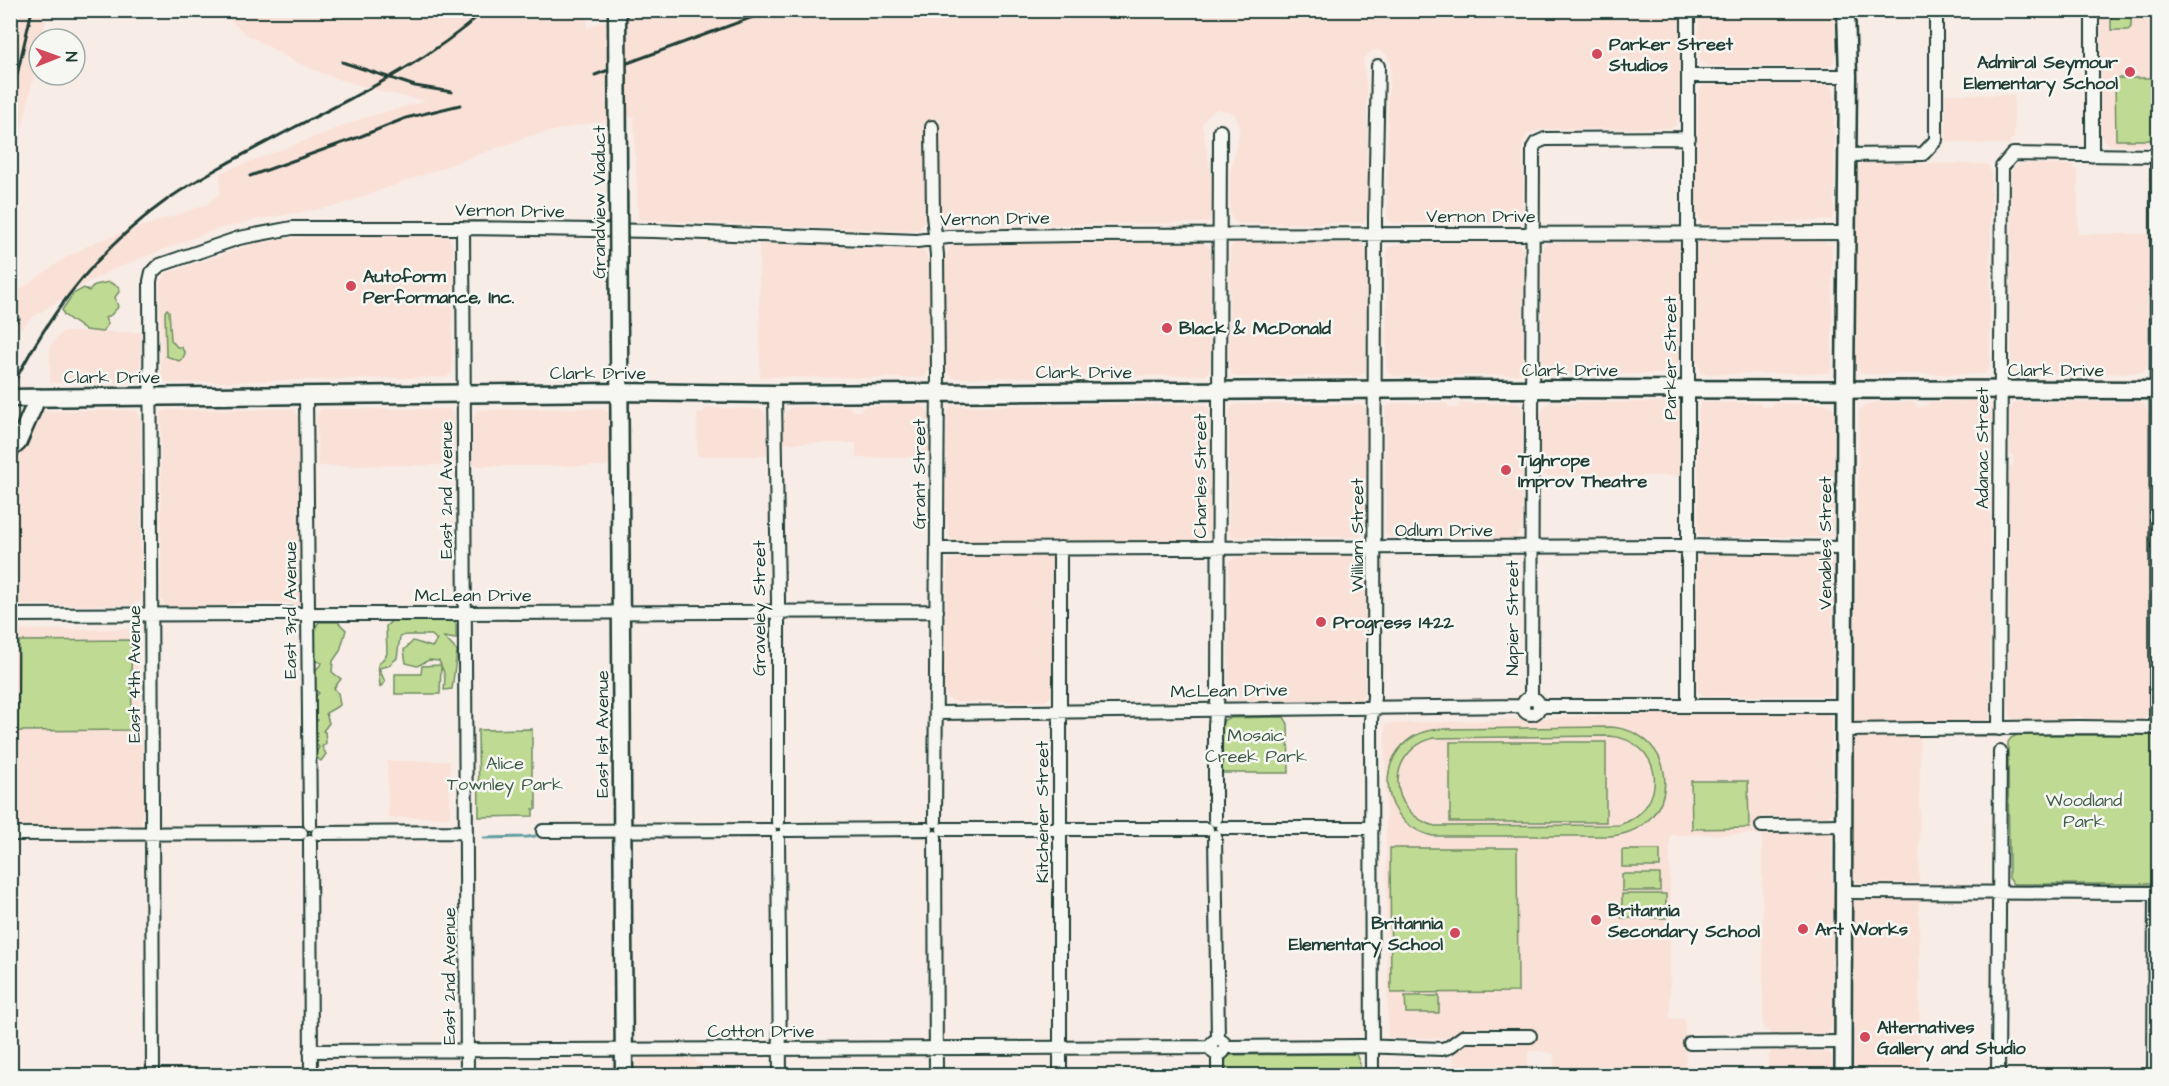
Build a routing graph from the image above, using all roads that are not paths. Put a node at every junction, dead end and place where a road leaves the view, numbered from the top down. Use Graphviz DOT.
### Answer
graph roads {
  1 [pos="617,10"];
  2 [pos="1688,10"];
  3 [pos="1846,10"];
  4 [pos="1936,10"];
  5 [pos="2092,10"];
  6 [pos="1378,66"];
  7 [pos="1689,76"];
  8 [pos="1848,76"];
  9 [pos="932,127"];
  10 [pos="1220,131"];
  11 [pos="1689,138"];
  12 [pos="1847,155"];
  13 [pos="2092,156"];
  14 [pos="2158,156"];
  15 [pos="463,228"];
  16 [pos="1689,233"];
  17 [pos="1847,233"];
  18 [pos="1376,234"];
  19 [pos="1532,234"];
  20 [pos="1220,235"];
  21 [pos="935,238"];
  22 [pos="152,272"];
  23 [pos="1531,389"];
  24 [pos="1688,389"];
  25 [pos="1845,389"];
  26 [pos="1376,390"];
  27 [pos="2000,390"];
  28 [pos="2157,390"];
  29 [pos="1219,391"];
  30 [pos="619,392"];
  31 [pos="938,392"];
  32 [pos="463,394"];
  33 [pos="775,394"];
  34 [pos="306,396"];
  35 [pos="38,397"];
  36 [pos="151,397"];
  37 [pos="10,398"];
  38 [pos="11,446"];
  39 [pos="1687,546"];
  40 [pos="1530,547"];
  41 [pos="1060,548"];
  42 [pos="1218,548"];
  43 [pos="1375,548"];
  44 [pos="1844,548"];
  45 [pos="937,549"];
  46 [pos="937,611"];
  47 [pos="778,612"];
  48 [pos="465,613"];
  49 [pos="621,613"];
  50 [pos="152,614"];
  51 [pos="308,614"];
  52 [pos="10,615"];
  53 [pos="1531,703"];
  54 [pos="1688,706"];
  55 [pos="1844,706"];
  56 [pos="1373,708"];
  57 [pos="1217,710"];
  58 [pos="1061,711"];
  59 [pos="936,713"];
  60 [pos="2157,728"];
  61 [pos="1999,729"];
  62 [pos="1844,730"];
  63 [pos="2000,752"];
  64 [pos="1844,825"];
  65 [pos="1762,826"];
  66 [pos="1215,828"];
  67 [pos="1372,828"];
  68 [pos="935,829"];
  69 [pos="778,830"];
  70 [pos="1059,830"];
  71 [pos="543,831"];
  72 [pos="622,831"];
  73 [pos="465,832"];
  74 [pos="310,833"];
  75 [pos="10,834"];
  76 [pos="153,834"];
  77 [pos="1844,892"];
  78 [pos="1999,892"];
  79 [pos="2157,893"];
  80 [pos="1530,1036"];
  81 [pos="1844,1042"];
  82 [pos="1690,1043"];
  83 [pos="1218,1047"];
  84 [pos="1372,1047"];
  85 [pos="780,1048"];
  86 [pos="936,1048"];
  87 [pos="1060,1048"];
  88 [pos="624,1050"];
  89 [pos="310,1051"];
  90 [pos="467,1051"];
  91 [pos="153,1076"];
  92 [pos="310,1076"];
  93 [pos="467,1076"];
  94 [pos="624,1076"];
  95 [pos="780,1076"];
  96 [pos="936,1076"];
  97 [pos="1060,1076"];
  98 [pos="1218,1076"];
  99 [pos="1372,1076"];
  100 [pos="1844,1076"];
  101 [pos="1998,1076"];
  102 [pos="2154,1076"];
  1 -- 30 [label="main road, Grandview Viaduct, bridge"];
  2 -- 7 [label="street, Parker Street"];
  3 -- 8 [label="main road, Venables Street"];
  4 -- 12 [label="street"];
  5 -- 13 [label="street"];
  6 -- 18 [label="street, William Street"];
  7 -- 8 [label="street"];
  7 -- 11 [label="street, Parker Street"];
  8 -- 12 [label="main road, Venables Street"];
  9 -- 21 [label="street, Grant Street"];
  10 -- 20 [label="street, Charles Street"];
  11 -- 16 [label="street, Parker Street"];
  11 -- 19 [label="street, Napier Street"];
  12 -- 17 [label="main road, Venables Street"];
  13 -- 14 [label="street"];
  13 -- 27 [label="street, Adanac Street"];
  14 -- 28 [label="street"];
  15 -- 21 [label="street, Vernon Drive"];
  15 -- 22 [label="street, Vernon Drive"];
  15 -- 32 [label="street, East 2nd Avenue"];
  16 -- 17 [label="street, Vernon Drive"];
  16 -- 19 [label="street, Vernon Drive"];
  16 -- 24 [label="street, Parker Street"];
  17 -- 25 [label="main road, Venables Street"];
  18 -- 19 [label="street, Vernon Drive"];
  18 -- 20 [label="street, Vernon Drive"];
  18 -- 26 [label="street, William Street"];
  19 -- 23 [label="street, Napier Street"];
  20 -- 21 [label="street, Vernon Drive"];
  20 -- 29 [label="street, Charles Street"];
  21 -- 31 [label="street, Grant Street"];
  22 -- 36 [label="street, East 4th Avenue"];
  23 -- 24 [label="main road, Clark Drive"];
  23 -- 26 [label="main road, Clark Drive"];
  23 -- 40 [label="street, Napier Street"];
  24 -- 25 [label="main road, Clark Drive"];
  24 -- 39 [label="street, Parker Street"];
  25 -- 27 [label="main road, Clark Drive"];
  25 -- 44 [label="street, Venables Street"];
  26 -- 29 [label="main road, Clark Drive"];
  26 -- 43 [label="street, William Street"];
  27 -- 28 [label="main road, Clark Drive"];
  27 -- 61 [label="street, Adanac Street"];
  28 -- 60 [label="street"];
  29 -- 31 [label="main road, Clark Drive"];
  29 -- 42 [label="street, Charles Street"];
  30 -- 32 [label="main road, Clark Drive"];
  30 -- 33 [label="main road, Clark Drive"];
  30 -- 49 [label="main road, East 1st Avenue"];
  31 -- 33 [label="main road, Clark Drive"];
  31 -- 45 [label="street, Grant Street"];
  32 -- 34 [label="main road, Clark Drive"];
  32 -- 48 [label="street, East 2nd Avenue"];
  33 -- 47 [label="street, Graveley Street"];
  34 -- 36 [label="main road, Clark Drive"];
  34 -- 51 [label="street, East 3rd Avenue"];
  35 -- 36 [label="main road, Clark Drive"];
  35 -- 37 [label="main road, Clark Drive"];
  35 -- 38 [label="street"];
  36 -- 50 [label="street, East 4th Avenue"];
  39 -- 40 [label="street, Odlum Drive"];
  39 -- 44 [label="street, Odlum Drive"];
  39 -- 54 [label="street, Parker Street"];
  40 -- 43 [label="street, Odlum Drive"];
  40 -- 53 [label="street, Napier Street"];
  41 -- 42 [label="street, Odlum Drive"];
  41 -- 45 [label="street, Odlum Drive"];
  41 -- 58 [label="street, Kitchener Street"];
  42 -- 43 [label="street, Odlum Drive"];
  42 -- 57 [label="street, Charles Street"];
  43 -- 56 [label="street, William Street"];
  44 -- 55 [label="street, Venables Street"];
  45 -- 46 [label="street, Grant Street"];
  46 -- 47 [label="street, McLean Drive"];
  46 -- 59 [label="street, Grant Street"];
  47 -- 49 [label="street, McLean Drive"];
  47 -- 69 [label="street, Graveley Street"];
  48 -- 49 [label="street, McLean Drive"];
  48 -- 51 [label="street, McLean Drive"];
  48 -- 73 [label="street, East 2nd Avenue"];
  49 -- 72 [label="main road, East 1st Avenue"];
  50 -- 51 [label="street, McLean Drive"];
  50 -- 52 [label="street, McLean Drive"];
  50 -- 76 [label="street, East 4th Avenue"];
  51 -- 74 [label="street, East 3rd Avenue"];
  53 -- 54 [label="street, McLean Drive"];
  53 -- 56 [label="street, McLean Drive"];
  54 -- 55 [label="street, McLean Drive"];
  55 -- 62 [label="street, Venables Street"];
  56 -- 57 [label="street, McLean Drive"];
  56 -- 67 [label="street, William Street"];
  57 -- 58 [label="street, McLean Drive"];
  57 -- 66 [label="street, Charles Street"];
  58 -- 59 [label="street, McLean Drive"];
  58 -- 70 [label="street, Kitchener Street"];
  59 -- 68 [label="street, Grant Street"];
  60 -- 61 [label="street"];
  61 -- 62 [label="street"];
  62 -- 64 [label="street, Venables Street"];
  63 -- 78 [label="street"];
  64 -- 65 [label="street"];
  64 -- 77 [label="street, Venables Street"];
  66 -- 67 [label="street"];
  66 -- 70 [label="street"];
  66 -- 83 [label="street, Charles Street"];
  67 -- 84 [label="street, William Street"];
  68 -- 69 [label="street"];
  68 -- 70 [label="street"];
  68 -- 86 [label="street, Grant Street"];
  69 -- 72 [label="street"];
  69 -- 85 [label="street, Graveley Street"];
  70 -- 87 [label="street, Kitchener Street"];
  71 -- 72 [label="street"];
  72 -- 88 [label="main road, East 1st Avenue"];
  73 -- 74 [label="street"];
  73 -- 90 [label="street, East 2nd Avenue"];
  74 -- 76 [label="street"];
  74 -- 89 [label="street, East 3rd Avenue"];
  75 -- 76 [label="street"];
  76 -- 91 [label="street, East 4th Avenue"];
  77 -- 78 [label="street"];
  77 -- 81 [label="street, Venables Street"];
  78 -- 79 [label="street"];
  78 -- 101 [label="street"];
  79 -- 102 [label="street"];
  80 -- 84 [label="street, Cotton Drive"];
  81 -- 82 [label="street"];
  81 -- 100 [label="street, Venables Street"];
  83 -- 84 [label="street, Cotton Drive"];
  83 -- 87 [label="street, Cotton Drive"];
  83 -- 98 [label="street, Charles Street"];
  84 -- 99 [label="street, William Street"];
  85 -- 86 [label="street, Cotton Drive"];
  85 -- 88 [label="street, Cotton Drive"];
  85 -- 95 [label="street, Graveley Street"];
  86 -- 87 [label="street, Cotton Drive"];
  86 -- 96 [label="street, Grant Street"];
  87 -- 97 [label="street, Kitchener Street"];
  88 -- 90 [label="street, Cotton Drive"];
  88 -- 94 [label="main road, East 1st Avenue"];
  89 -- 90 [label="street, Cotton Drive"];
  89 -- 92 [label="street, East 3rd Avenue"];
  90 -- 93 [label="street, East 2nd Avenue"];
}
